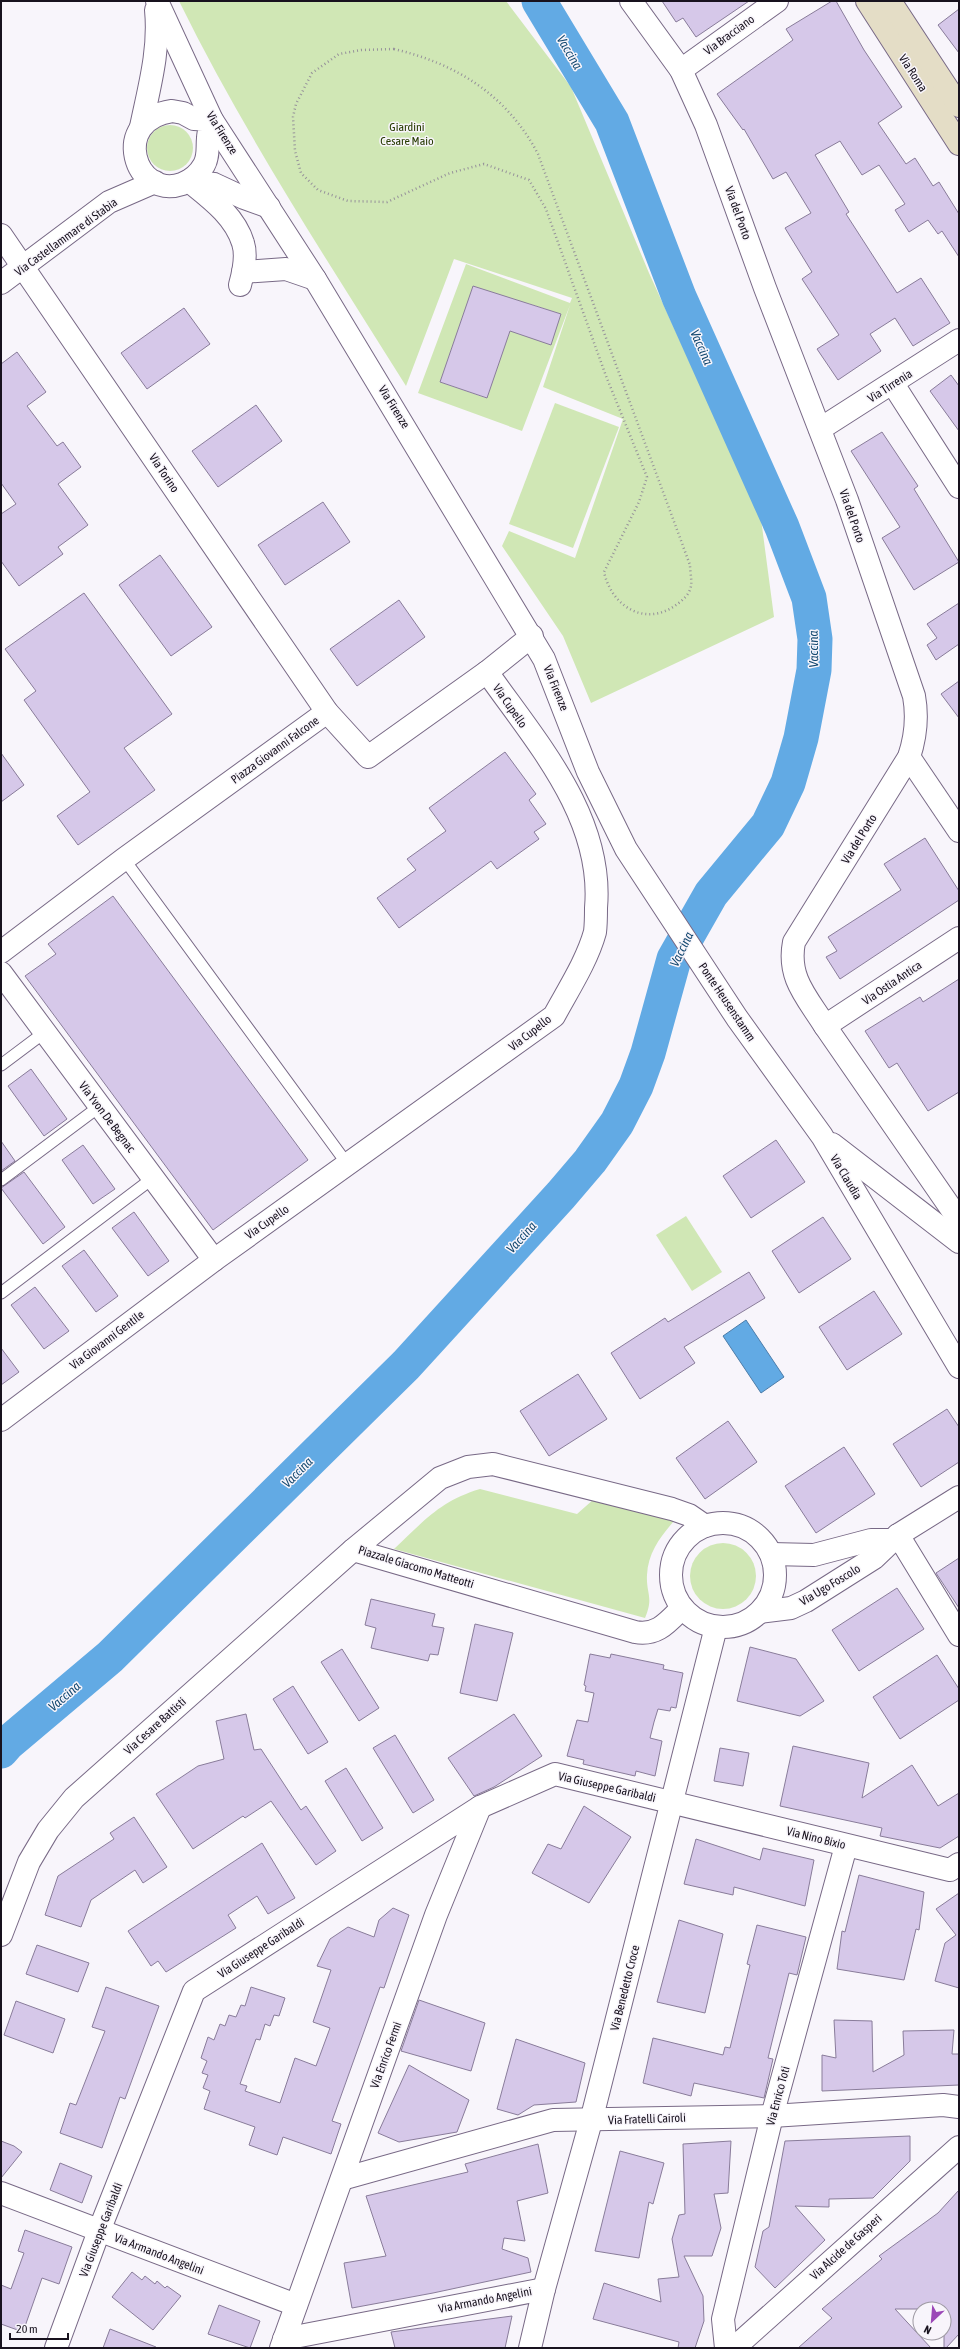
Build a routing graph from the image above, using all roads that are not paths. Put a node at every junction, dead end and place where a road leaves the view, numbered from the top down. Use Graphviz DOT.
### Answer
graph roads {
  1 [pos="156,1"];
  2 [pos="631,1"];
  3 [pos="777,1"];
  4 [pos="867,1"];
  5 [pos="890,1"];
  6 [pos="681,70"];
  7 [pos="959,106"];
  8 [pos="212,120"];
  9 [pos="141,127"];
  10 [pos="959,144"];
  11 [pos="136,159"];
  12 [pos="189,181"];
  13 [pos="155,182"];
  14 [pos="109,202"];
  15 [pos="269,207"];
  16 [pos="1,235"];
  17 [pos="24,268"];
  18 [pos="315,279"];
  19 [pos="1,283"];
  20 [pos="959,340"];
  21 [pos="893,384"];
  22 [pos="820,429"];
  23 [pos="959,487"];
  24 [pos="532,636"];
  25 [pos="487,672"];
  26 [pos="327,712"];
  27 [pos="908,757"];
  28 [pos="612,824"];
  29 [pos="959,831"];
  30 [pos="124,859"];
  31 [pos="959,938"];
  32 [pos="1,952"];
  33 [pos="1,973"];
  34 [pos="825,1026"];
  35 [pos="45,1032"];
  36 [pos="1,1066"];
  37 [pos="100,1106"];
  38 [pos="822,1136"];
  39 [pos="348,1165"];
  40 [pos="153,1178"];
  41 [pos="1,1180"];
  42 [pos="959,1220"];
  43 [pos="959,1242"];
  44 [pos="214,1260"];
  45 [pos="1,1293"];
  46 [pos="959,1367"];
  47 [pos="1,1420"];
  48 [pos="959,1497"];
  49 [pos="705,1526"];
  50 [pos="895,1537"];
  51 [pos="353,1550"];
  52 [pos="771,1554"];
  53 [pos="682,1608"];
  54 [pos="760,1612"];
  55 [pos="716,1627"];
  56 [pos="959,1635"];
  57 [pos="671,1802"];
  58 [pos="480,1807"];
  59 [pos="846,1846"];
  60 [pos="959,1864"];
  61 [pos="1,1934"];
  62 [pos="959,2107"];
  63 [pos="772,2116"];
  64 [pos="591,2121"];
  65 [pos="959,2146"];
  66 [pos="342,2179"];
  67 [pos="1,2194"];
  68 [pos="99,2232"];
  69 [pos="544,2289"];
  70 [pos="296,2305"];
  71 [pos="282,2343"];
  72 [pos="56,2348"];
  73 [pos="530,2348"];
  74 [pos="726,2348"];
  75 [pos="734,2348"];
  1 -- 8 [label="street, Via Firenze"];
  1 -- 9 [label="street"];
  2 -- 6 [label="street, Via del Porto"];
  3 -- 6 [label="street, Via Bracciano"];
  4 -- 10 [label="street, Via Roma"];
  5 -- 7 [label="street, Via Roma"];
  6 -- 22 [label="street, Via del Porto"];
  8 -- 9 [label="street"];
  8 -- 12 [label="street"];
  8 -- 15 [label="street, Via Firenze"];
  9 -- 11 [label="street"];
  11 -- 13 [label="street"];
  11 -- 14 [label="street"];
  12 -- 13 [label="street"];
  12 -- 15 [label="street"];
  12 -- 18 [label="street"];
  13 -- 14 [label="street, Via Castellammare di Stabia"];
  14 -- 17 [label="street, Via Castellammare di Stabia"];
  15 -- 18 [label="street, Via Firenze"];
  16 -- 17 [label="street, Via Torino"];
  17 -- 19 [label="street, Via Castellammare di Stabia"];
  17 -- 26 [label="street, Via Torino"];
  18 -- 24 [label="street, Via Firenze"];
  20 -- 21 [label="street, Via Tirrenia"];
  21 -- 22 [label="street, Via Tirrenia"];
  21 -- 23 [label="street"];
  22 -- 27 [label="street, Via del Porto"];
  24 -- 25 [label="street, Piazza Giovanni Falcone"];
  24 -- 28 [label="street, Via Firenze"];
  25 -- 26 [label="street, Piazza Giovanni Falcone"];
  25 -- 39 [label="street, Via Cupello"];
  26 -- 30 [label="street, Piazza Giovanni Falcone"];
  27 -- 29 [label="street"];
  27 -- 34 [label="street, Via del Porto"];
  28 -- 38 [label="street, Ponte Heusenstamm"];
  30 -- 32 [label="street"];
  30 -- 39 [label="lane"];
  31 -- 34 [label="street, Via Ostia Antica"];
  33 -- 35 [label="street, Via Yvon De Begnac"];
  34 -- 42 [label="street"];
  35 -- 36 [label="lane"];
  35 -- 37 [label="street, Via Yvon De Begnac"];
  37 -- 40 [label="street, Via Yvon De Begnac"];
  37 -- 41 [label="lane"];
  38 -- 43 [label="street, Via Claudia"];
  38 -- 46 [label="street, Via Claudia"];
  39 -- 44 [label="street, Via Cupello"];
  40 -- 44 [label="street, Via Yvon De Begnac"];
  40 -- 45 [label="lane"];
  44 -- 47 [label="street, Via Giovanni Gentile"];
  48 -- 50 [label="street, Via Ugo Foscolo"];
  49 -- 51 [label="street, Piazzale Giacomo Matteotti"];
  49 -- 52 [label="street"];
  49 -- 53 [label="street"];
  50 -- 52 [label="street, Via Ugo Foscolo"];
  50 -- 54 [label="street, Via Ugo Foscolo"];
  50 -- 56 [label="street"];
  51 -- 53 [label="street, Piazzale Giacomo Matteotti"];
  51 -- 61 [label="street, Via Cesare Battisti"];
  52 -- 54 [label="street"];
  53 -- 55 [label="street"];
  54 -- 55 [label="street"];
  55 -- 57 [label="street, Via Benedetto Croce"];
  57 -- 58 [label="street, Via Giuseppe Garibaldi"];
  57 -- 59 [label="street, Via Nino Bixio"];
  57 -- 64 [label="street, Via Benedetto Croce"];
  58 -- 66 [label="street, Via Enrico Fermi"];
  58 -- 68 [label="street, Via Giuseppe Garibaldi"];
  59 -- 60 [label="street, Via Nino Bixio"];
  59 -- 63 [label="street, Via Enrico Toti"];
  62 -- 63 [label="street, Via Fratelli Cairoli"];
  63 -- 64 [label="street, Via Fratelli Cairoli"];
  63 -- 74 [label="street, Via Enrico Toti"];
  64 -- 66 [label="street, Via Fratelli Cairoli"];
  64 -- 69 [label="street, Via Benedetto Croce"];
  65 -- 75 [label="street, Via Alcide de Gasperi"];
  66 -- 70 [label="street, Via Enrico Fermi"];
  67 -- 68 [label="street, Via Armando Angelini"];
  68 -- 70 [label="street, Via Armando Angelini"];
  68 -- 72 [label="street, Via Giuseppe Garibaldi"];
  69 -- 71 [label="street, Via Armando Angelini"];
  69 -- 73 [label="street, Via Benedetto Croce"];
  70 -- 71 [label="street, Via Enrico Fermi"];
}
